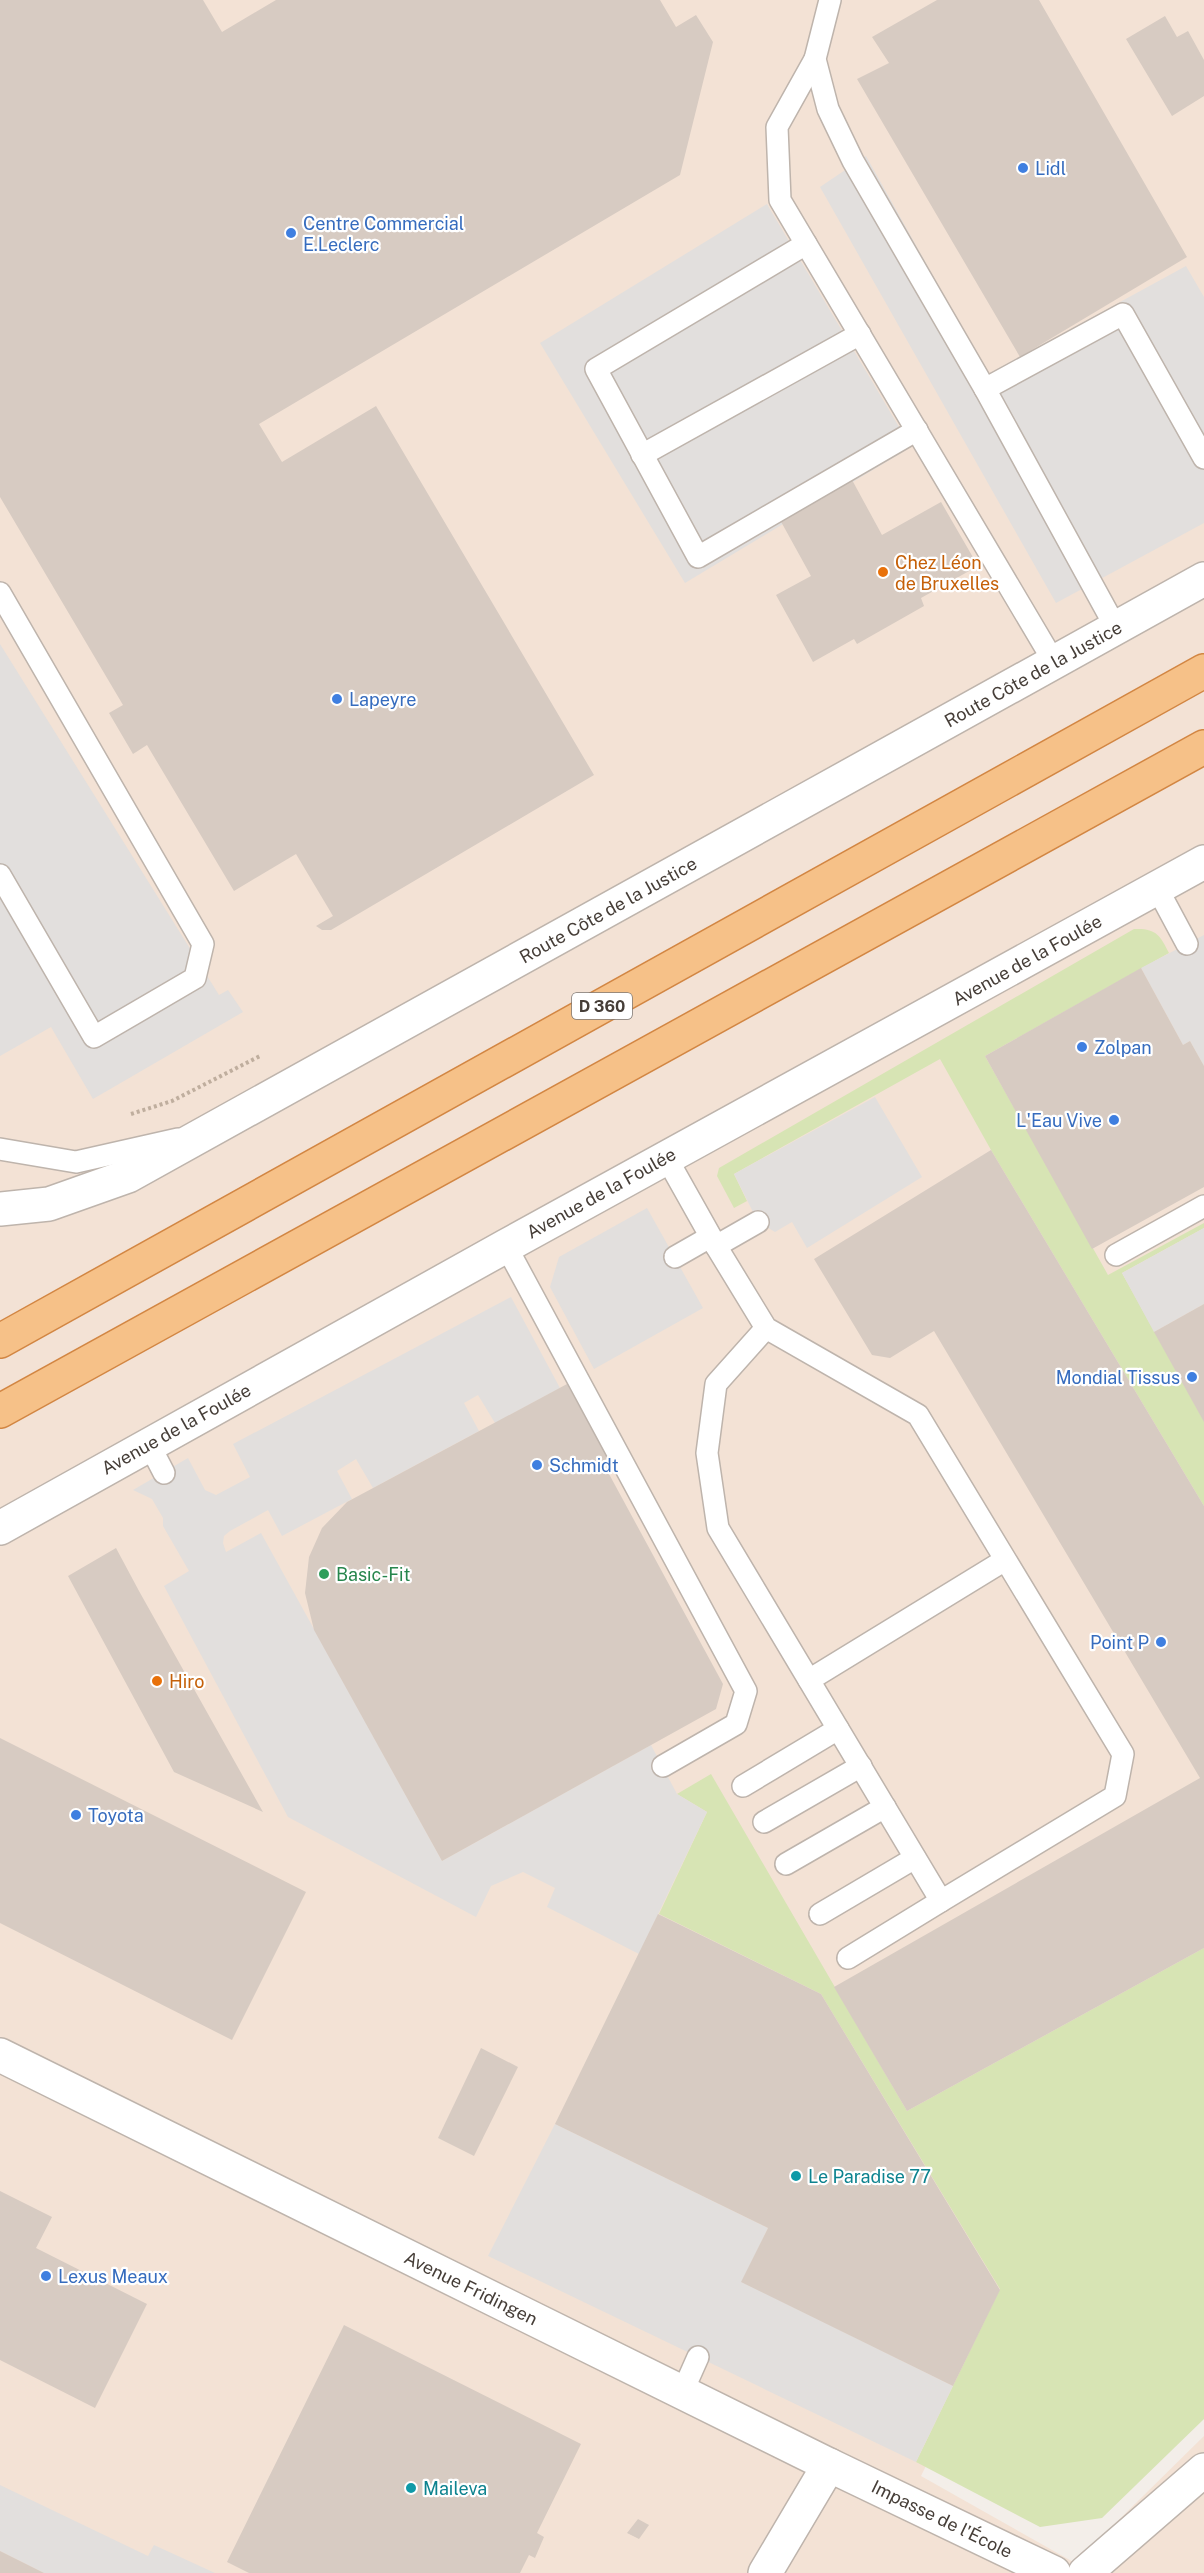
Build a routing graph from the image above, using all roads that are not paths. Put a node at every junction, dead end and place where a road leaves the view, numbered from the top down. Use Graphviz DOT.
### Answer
graph roads {
  1 [pos="830,0"];
  2 [pos="815,59"];
  3 [pos="806,244"];
  4 [pos="860,334"];
  5 [pos="986,389"];
  6 [pos="917,430"];
  7 [pos="642,455"];
  8 [pos="1204,458"];
  9 [pos="1204,579"];
  10 [pos="0,593"];
  11 [pos="1116,628"];
  12 [pos="1054,662"];
  13 [pos="1204,671"];
  14 [pos="1204,747"];
  15 [pos="1204,862"];
  16 [pos="0,874"];
  17 [pos="1157,888"];
  18 [pos="1187,944"];
  19 [pos="208,1132"];
  20 [pos="0,1149"];
  21 [pos="666,1157"];
  22 [pos="1204,1206"];
  23 [pos="0,1209"];
  24 [pos="758,1222"];
  25 [pos="713,1242"];
  26 [pos="506,1246"];
  27 [pos="1116,1255"];
  28 [pos="675,1257"];
  29 [pos="766,1328"];
  30 [pos="0,1341"];
  31 [pos="0,1411"];
  32 [pos="149,1444"];
  33 [pos="164,1473"];
  34 [pos="0,1528"];
  35 [pos="1005,1560"];
  36 [pos="809,1680"];
  37 [pos="838,1729"];
  38 [pos="663,1766"];
  39 [pos="861,1766"];
  40 [pos="742,1786"];
  41 [pos="885,1807"];
  42 [pos="764,1822"];
  43 [pos="915,1858"];
  44 [pos="786,1864"];
  45 [pos="941,1901"];
  46 [pos="820,1914"];
  47 [pos="848,1958"];
  48 [pos="0,2055"];
  49 [pos="698,2356"];
  50 [pos="682,2392"];
  51 [pos="829,2465"];
  52 [pos="1204,2470"];
  53 [pos="765,2573"];
  54 [pos="1054,2573"];
  55 [pos="1085,2573"];
  1 -- 2 [label="lane"];
  2 -- 3 [label="lane"];
  2 -- 5 [label="lane"];
  3 -- 4 [label="lane"];
  3 -- 7 [label="lane"];
  4 -- 6 [label="lane"];
  4 -- 7 [label="lane"];
  5 -- 8 [label="lane"];
  5 -- 11 [label="lane"];
  6 -- 7 [label="lane"];
  6 -- 12 [label="lane"];
  9 -- 11 [label="street, Route Côte de la Justice"];
  10 -- 16 [label="lane"];
  11 -- 12 [label="street, Route Côte de la Justice"];
  12 -- 19 [label="street, Route Côte de la Justice"];
  13 -- 30 [label="highway, D 360"];
  14 -- 31 [label="highway"];
  15 -- 17 [label="street, Avenue de la Foulée"];
  17 -- 18 [label="lane"];
  17 -- 21 [label="street, Avenue de la Foulée"];
  19 -- 20 [label="lane"];
  19 -- 23 [label="street, Route Côte de la Justice"];
  21 -- 25 [label="lane"];
  21 -- 26 [label="street, Avenue de la Foulée"];
  22 -- 27 [label="lane"];
  24 -- 25 [label="lane"];
  25 -- 28 [label="lane"];
  25 -- 29 [label="lane"];
  26 -- 32 [label="street, Avenue de la Foulée"];
  26 -- 38 [label="lane"];
  29 -- 35 [label="lane"];
  29 -- 36 [label="lane"];
  32 -- 33 [label="lane"];
  32 -- 34 [label="street, Avenue de la Foulée"];
  35 -- 36 [label="lane"];
  35 -- 45 [label="lane"];
  36 -- 37 [label="lane"];
  37 -- 39 [label="lane"];
  37 -- 40 [label="lane"];
  39 -- 41 [label="lane"];
  39 -- 42 [label="lane"];
  41 -- 43 [label="lane"];
  41 -- 44 [label="lane"];
  43 -- 45 [label="lane"];
  43 -- 46 [label="lane"];
  45 -- 47 [label="lane"];
  48 -- 50 [label="street, Avenue Fridingen"];
  49 -- 50 [label="lane"];
  50 -- 51 [label="street, Avenue Fridingen"];
  51 -- 53 [label="street"];
  51 -- 54 [label="street, Impasse de l'École"];
  52 -- 55 [label="street"];
}
